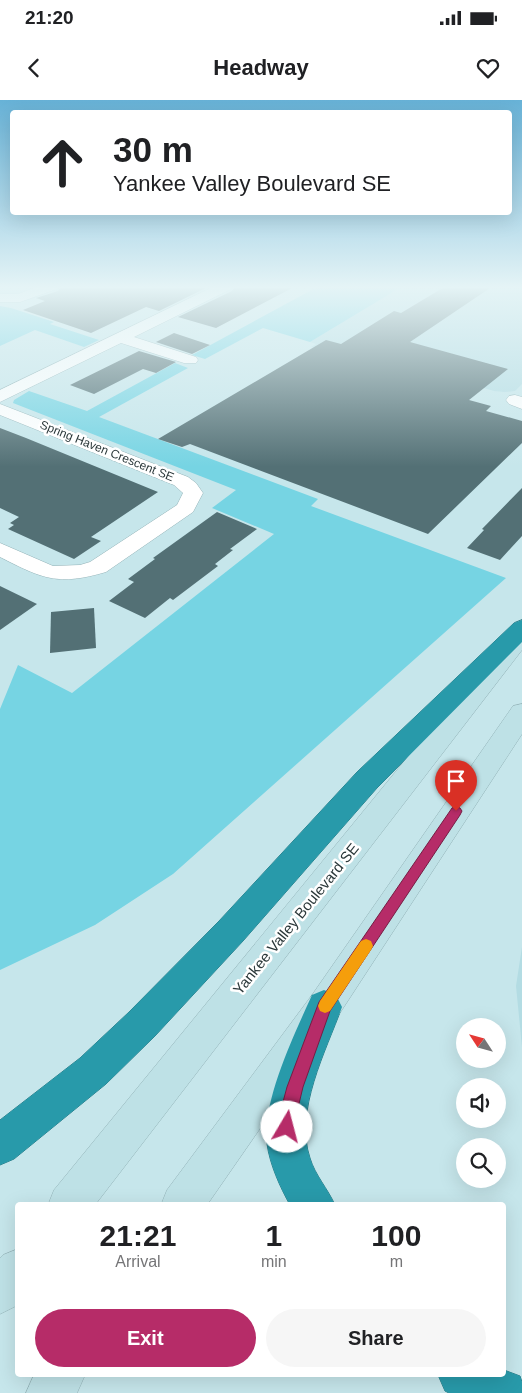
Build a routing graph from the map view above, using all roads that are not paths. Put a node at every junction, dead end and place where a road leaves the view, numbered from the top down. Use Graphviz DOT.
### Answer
graph roads {
  1 [pos="103,346"];
  2 [pos="147,346"];
  3 [pos="190,360"];
  4 [pos="0,396"];
  5 [pos="0,409"];
  6 [pos="0,549"];
  7 [pos="522,628"];
  8 [pos="522,633"];
  9 [pos="522,713"];
  10 [pos="324,1007"];
  11 [pos="0,1145"];
  12 [pos="71,1202"];
  13 [pos="184,1202"];
  14 [pos="312,1202"];
  15 [pos="15,1274"];
  16 [pos="0,1292"];
  17 [pos="61,1377"];
  18 [pos="466,1377"];
  19 [pos="504,1377"];
  20 [pos="522,1392"];
  21 [pos="49,1393"];
  22 [pos="503,1393"];
  1 -- 4 [label="street"];
  2 -- 3 [label="street"];
  5 -- 6 [label="street, Spring Haven Crescent SE"];
  7 -- 11 [label="highway"];
  8 -- 12 [label="main road, Yankee Valley Boulevard SE"];
  9 -- 10 [label="main road"];
  10 -- 13 [label="main road"];
  10 -- 14 [label="highway"];
  15 -- 16 [label="main road"];
  17 -- 21 [label="main road"];
  18 -- 22 [label="highway"];
  19 -- 20 [label="highway"];
}
